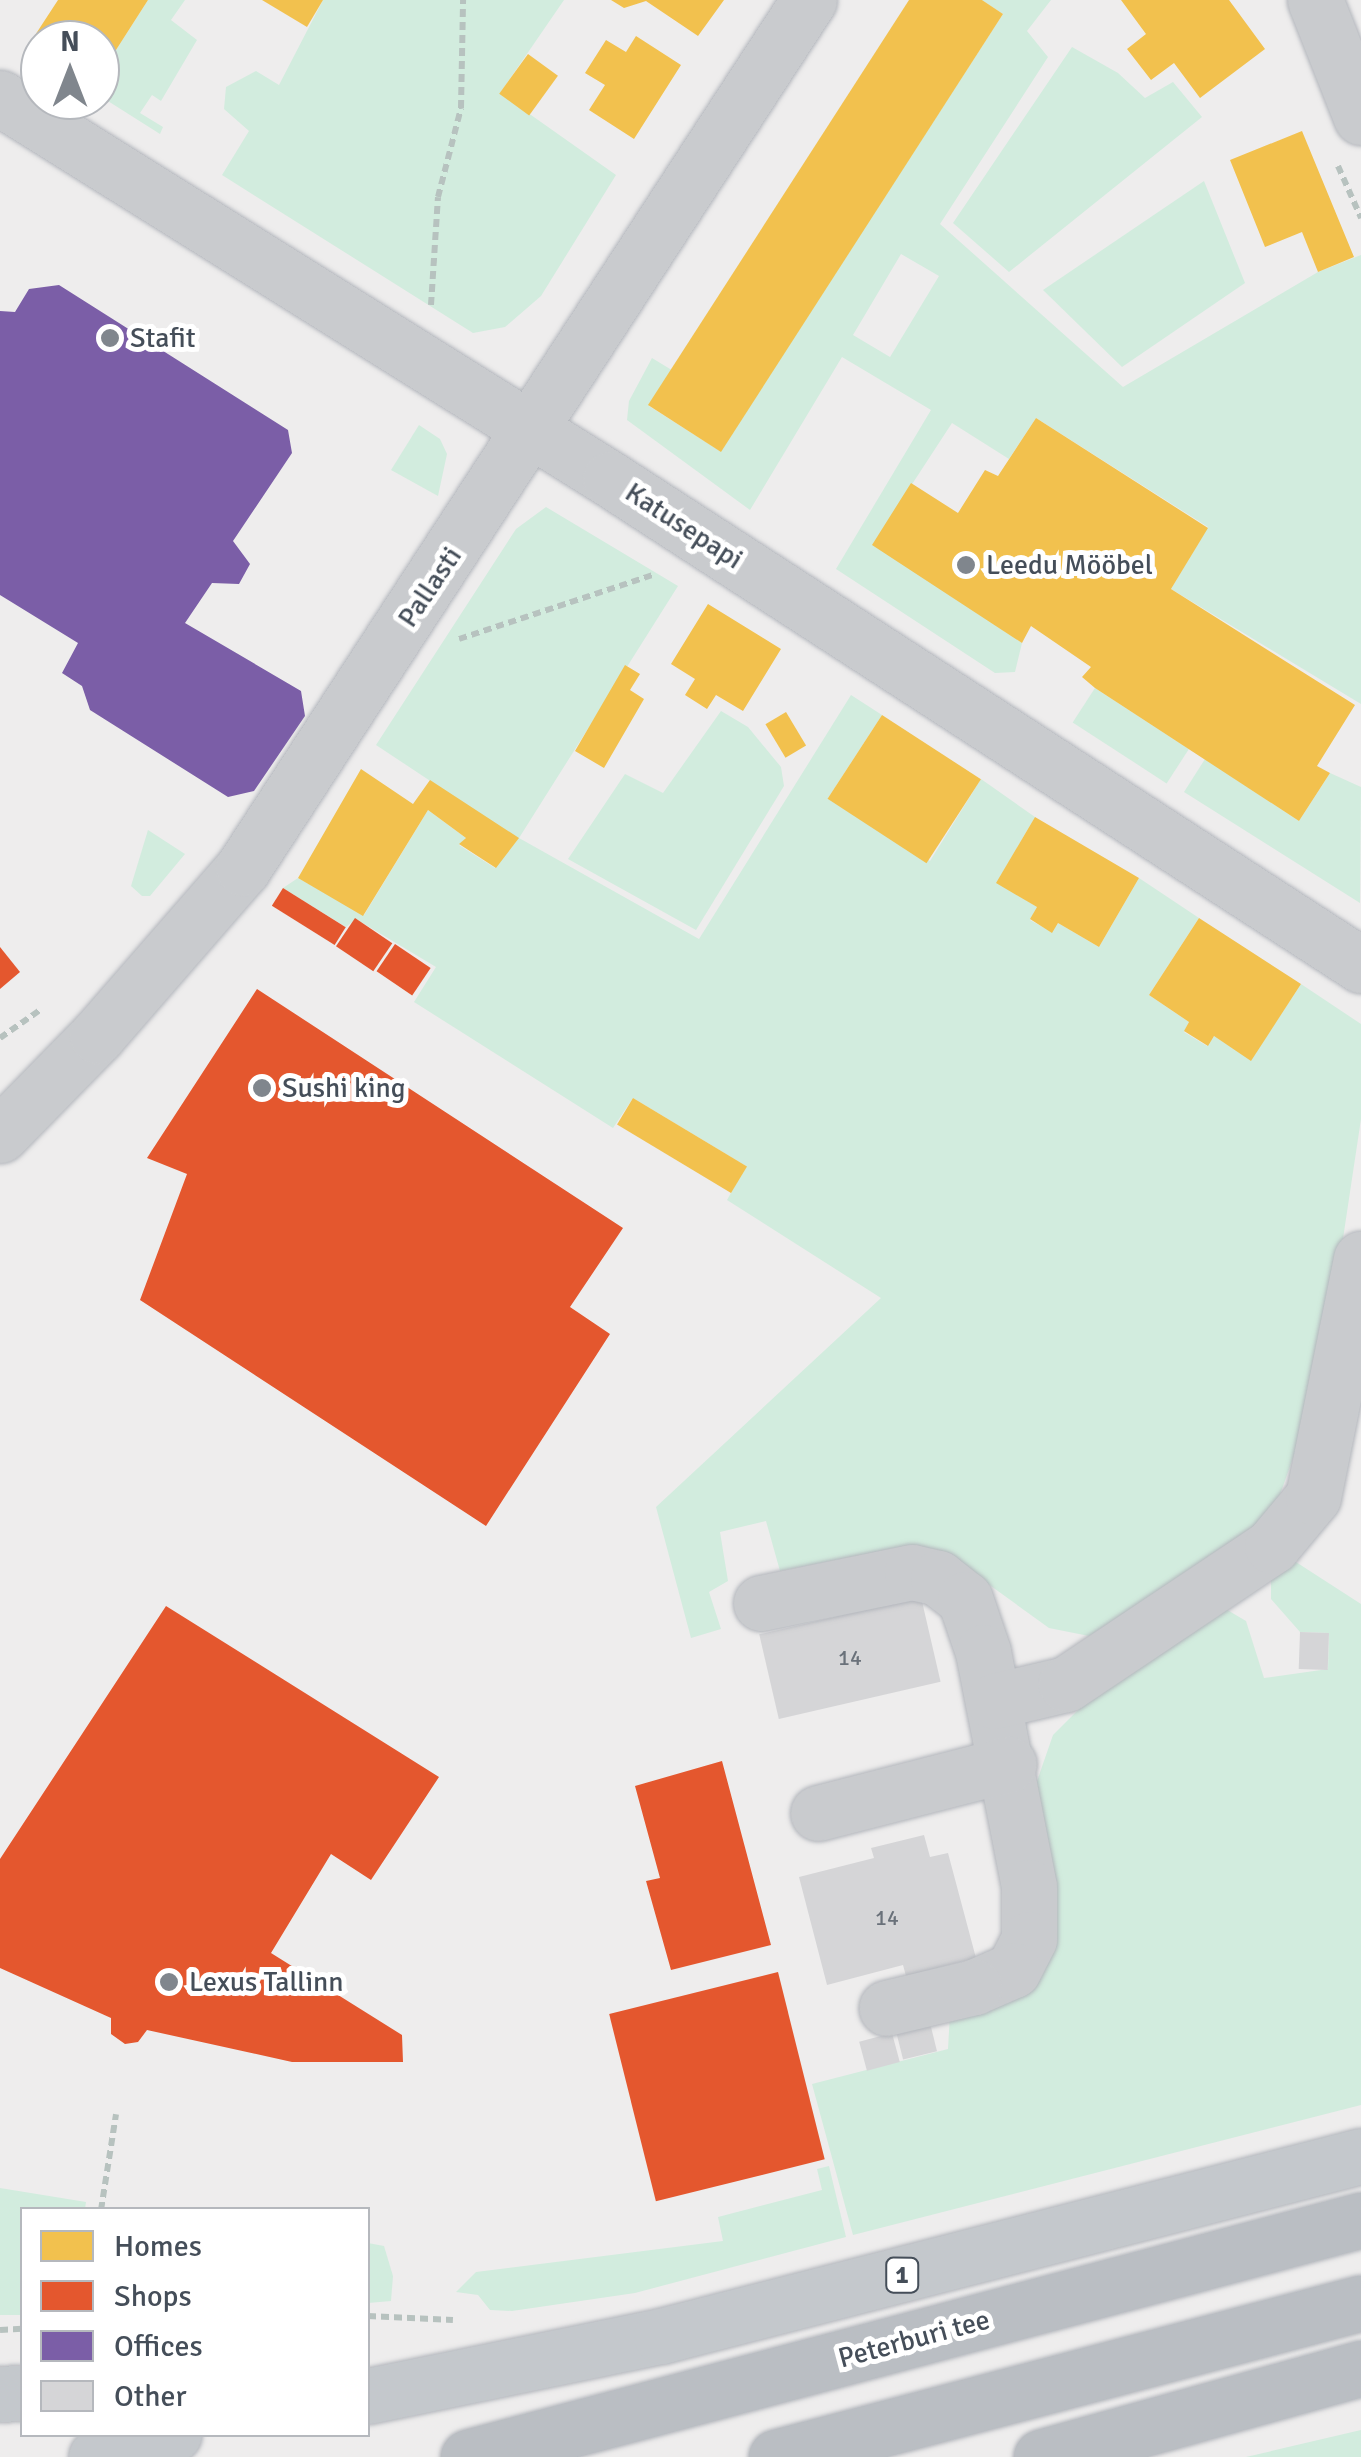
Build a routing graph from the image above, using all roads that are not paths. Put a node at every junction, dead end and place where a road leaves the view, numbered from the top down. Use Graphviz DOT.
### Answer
graph roads {
  1 [pos="809,0"];
  2 [pos="1315,0"];
  3 [pos="0,98"];
  4 [pos="1361,117"];
  5 [pos="532,430"];
  6 [pos="1361,965"];
  7 [pos="0,1135"];
  8 [pos="1361,1260"];
  9 [pos="761,1603"];
  10 [pos="994,1701"];
  11 [pos="1008,1764"];
  12 [pos="818,1812"];
  13 [pos="886,2008"];
  14 [pos="1361,2156"];
  15 [pos="1361,2220"];
  16 [pos="1361,2303"];
  17 [pos="1361,2368"];
  18 [pos="440,2382"];
  19 [pos="370,2384"];
  20 [pos="370,2396"];
  21 [pos="164,2437"];
  22 [pos="96,2457"];
  23 [pos="468,2457"];
  24 [pos="776,2457"];
  25 [pos="1041,2457"];
  1 -- 5 [label="street, Pallasti"];
  2 -- 4 [label="street"];
  3 -- 5 [label="street, Katusepapi"];
  5 -- 6 [label="street, Katusepapi"];
  5 -- 7 [label="street, Pallasti"];
  8 -- 10 [label="street"];
  9 -- 10 [label="street"];
  10 -- 11 [label="street"];
  11 -- 12 [label="street"];
  11 -- 13 [label="street"];
  14 -- 18 [label="main road, 1"];
  15 -- 23 [label="highway, Peterburi tee"];
  16 -- 24 [label="highway"];
  17 -- 25 [label="highway"];
  18 -- 19 [label="main road, 1"];
  18 -- 20 [label="main road, 1"];
  21 -- 22 [label="main road"];
}
